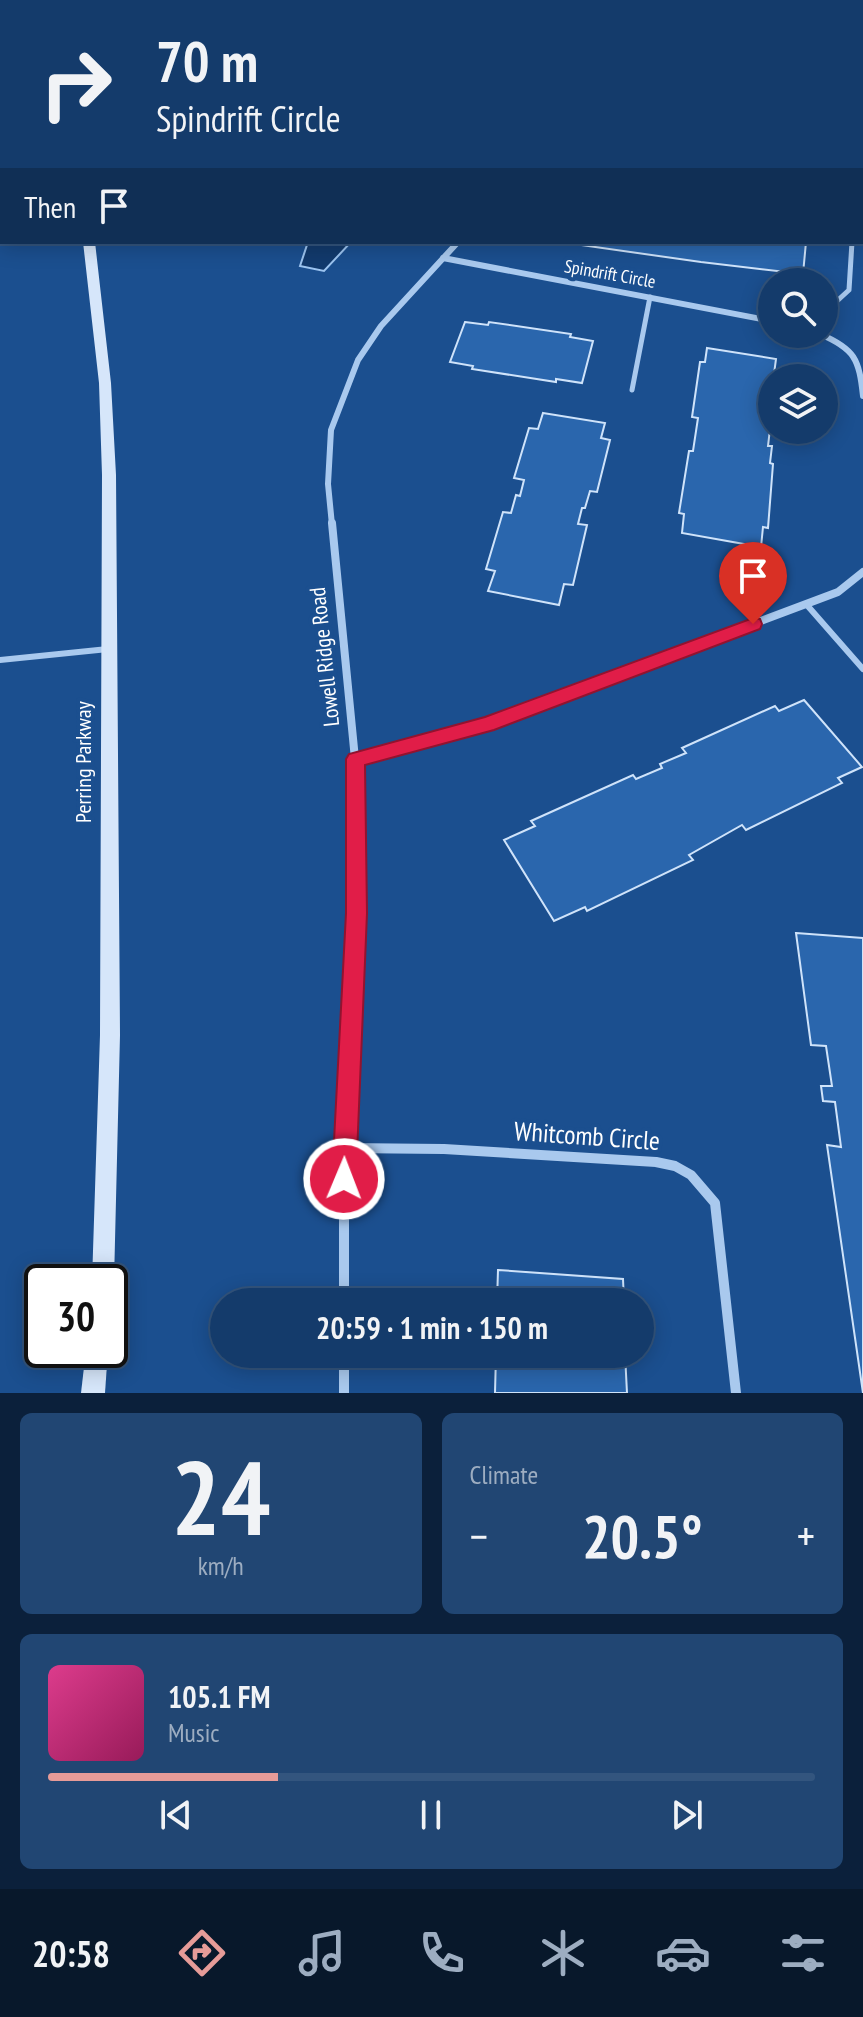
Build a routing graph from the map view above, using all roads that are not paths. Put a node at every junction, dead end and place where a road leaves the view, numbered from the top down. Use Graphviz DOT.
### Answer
graph roads {
  1 [pos="89,244"];
  2 [pos="456,244"];
  3 [pos="852,244"];
  4 [pos="443,258"];
  5 [pos="650,297"];
  6 [pos="838,300"];
  7 [pos="758,318"];
  8 [pos="838,343"];
  9 [pos="632,390"];
  10 [pos="863,396"];
  11 [pos="863,572"];
  12 [pos="806,604"];
  13 [pos="109,649"];
  14 [pos="0,660"];
  15 [pos="863,669"];
  16 [pos="355,759"];
  17 [pos="344,1148"];
  18 [pos="104,1264"];
  19 [pos="344,1288"];
  20 [pos="95,1368"];
  21 [pos="344,1368"];
  22 [pos="93,1393"];
  23 [pos="344,1393"];
  24 [pos="736,1393"];
  1 -- 13 [label="street, Perring Parkway"];
  2 -- 4 [label="street, Lowell Ridge Road"];
  3 -- 6 [label="lane"];
  4 -- 5 [label="street, Spindrift Circle"];
  4 -- 16 [label="street, Lowell Ridge Road"];
  5 -- 7 [label="street, Spindrift Circle"];
  5 -- 9 [label="lane"];
  8 -- 10 [label="street"];
  11 -- 12 [label="street"];
  12 -- 15 [label="lane"];
  12 -- 16 [label="street"];
  13 -- 14 [label="lane"];
  13 -- 18 [label="street, Perring Parkway"];
  16 -- 17 [label="street, Lowell Ridge Road"];
  17 -- 19 [label="street, Lowell Ridge Road"];
  17 -- 24 [label="street, Whitcomb Circle"];
  20 -- 22 [label="street"];
  21 -- 23 [label="street"];
}
